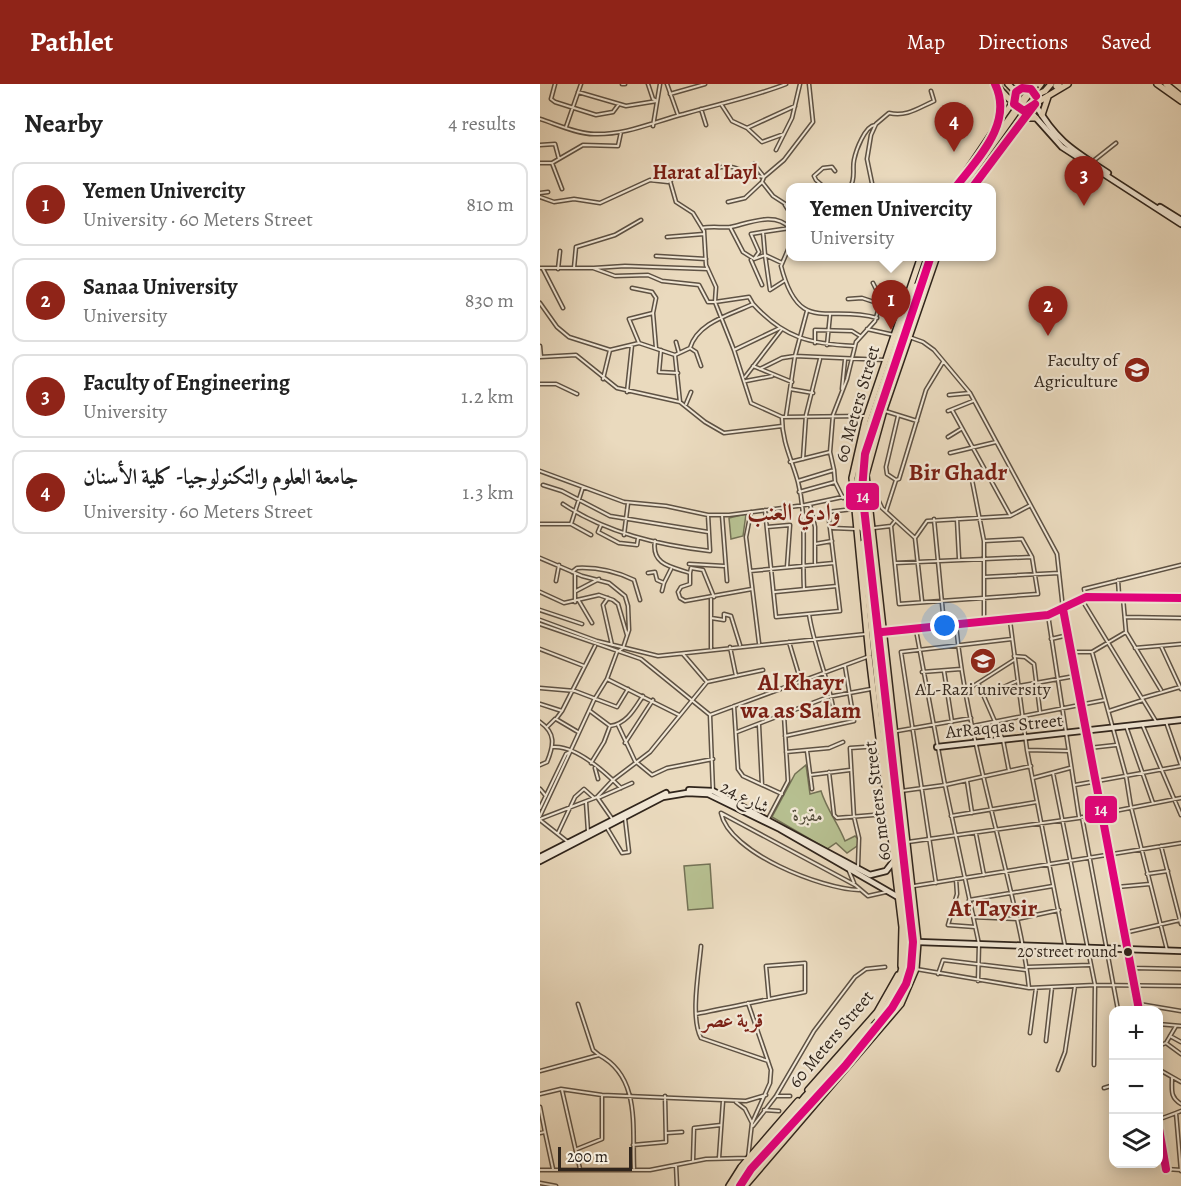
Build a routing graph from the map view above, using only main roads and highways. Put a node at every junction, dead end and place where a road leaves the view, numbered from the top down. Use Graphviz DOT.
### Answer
graph roads {
  1 [pos="1008,84"];
  2 [pos="1038,84"];
  3 [pos="1068,84"];
  4 [pos="1157,84"];
  5 [pos="1166,84"];
  6 [pos="999,86"];
  7 [pos="1024,87"];
  8 [pos="1054,87"];
  9 [pos="1035,94"];
  10 [pos="1181,96"];
  11 [pos="1013,101"];
  12 [pos="1181,101"];
  13 [pos="1036,104"];
  14 [pos="1029,110"];
  15 [pos="1023,119"];
  16 [pos="999,124"];
  17 [pos="1011,135"];
  18 [pos="958,183"];
  19 [pos="968,183"];
  20 [pos="976,183"];
  21 [pos="919,261"];
  22 [pos="927,261"];
  23 [pos="935,261"];
  24 [pos="902,338"];
  25 [pos="877,407"];
  26 [pos="861,493"];
  27 [pos="870,589"];
  28 [pos="885,674"];
  29 [pos="881,727"];
  30 [pos="895,763"];
  31 [pos="900,897"];
  32 [pos="912,912"];
  33 [pos="883,1023"];
  34 [pos="843,1051"];
  35 [pos="854,1061"];
  36 [pos="842,1064"];
  37 [pos="829,1072"];
  38 [pos="836,1077"];
  39 [pos="819,1089"];
  40 [pos="806,1098"];
  41 [pos="812,1103"];
  42 [pos="795,1105"];
  43 [pos="807,1114"];
  44 [pos="750,1160"];
  45 [pos="741,1185"];
  46 [pos="729,1186"];
  1 -- 7 [label="main road"];
  2 -- 9 [label="main road"];
  2 -- 19 [label="highway, bridge"];
  3 -- 8 [label="main road"];
  4 -- 12 [label="main road"];
  5 -- 10 [label="main road"];
  6 -- 11 [label="main road"];
  6 -- 16 [label="main road"];
  7 -- 9 [label="main road"];
  7 -- 11 [label="main road"];
  8 -- 9 [label="main road"];
  8 -- 13 [label="main road"];
  8 -- 15 [label="main road"];
  9 -- 13 [label="main road"];
  11 -- 14 [label="main road"];
  11 -- 16 [label="main road"];
  13 -- 14 [label="main road"];
  14 -- 15 [label="main road"];
  15 -- 17 [label="main road"];
  16 -- 17 [label="main road"];
  16 -- 18 [label="main road"];
  17 -- 20 [label="main road"];
  21 -- 24 [label="main road, 60 Meters Street"];
  22 -- 24 [label="highway, 60 meters Street"];
  23 -- 24 [label="main road, 60 Meters Street"];
  24 -- 25 [label="highway, 60 meters Street"];
  24 -- 25 [label="main road, 60 Meters Street"];
  25 -- 26 [label="highway, 60 meters Street"];
  25 -- 26 [label="main road, 60 Meters Street"];
  26 -- 27 [label="highway, 60 meters Street"];
  26 -- 27 [label="main road, 60 Meters Street"];
  26 -- 27 [label="main road, 60 Meters Street"];
  27 -- 28 [label="highway, 60 meters Street"];
  27 -- 28 [label="main road, 60 Meters Street"];
  27 -- 29 [label="highway, 60 meters Street"];
  27 -- 29 [label="main road, 60 Meters Street"];
  28 -- 30 [label="highway, 60 meters Street"];
  28 -- 30 [label="main road, 60 Meters Street"];
  29 -- 31 [label="highway, 60 meters Street"];
  29 -- 31 [label="main road, 60 Meters Street"];
  30 -- 32 [label="highway, 60 meters Street"];
  30 -- 32 [label="main road, 60 Meters Street"];
  31 -- 34 [label="main road, 60 Meters Street"];
  31 -- 36 [label="highway, 60 meters Street"];
  32 -- 33 [label="highway, 60 meters Street"];
  32 -- 33 [label="main road, 60 Meters Street"];
  33 -- 35 [label="main road, 60 Meters Street"];
  33 -- 36 [label="highway, 60 meters Street"];
  34 -- 36 [label="highway"];
  34 -- 42 [label="main road, 60 Meters Street"];
  35 -- 36 [label="highway"];
  35 -- 43 [label="main road, 60 Meters Street"];
  36 -- 37 [label="highway, 60 meters Street"];
  36 -- 38 [label="highway, 60 meters Street"];
  37 -- 38 [label="highway"];
  37 -- 39 [label="highway, 60 meters Street"];
  38 -- 39 [label="highway, 60 meters Street"];
  39 -- 40 [label="highway, 60 meters Street"];
  39 -- 41 [label="highway, 60 meters Street"];
  40 -- 42 [label="highway"];
  40 -- 44 [label="highway, 60 meters Street"];
  41 -- 43 [label="highway"];
  41 -- 45 [label="highway, 60 meters Street"];
  42 -- 44 [label="main road, 60 Meters Street"];
  43 -- 45 [label="main road, 60 Meters Street"];
  44 -- 45 [label="highway, 60 meters Street"];
  44 -- 46 [label="main road, 60 Meters Street"];
}
